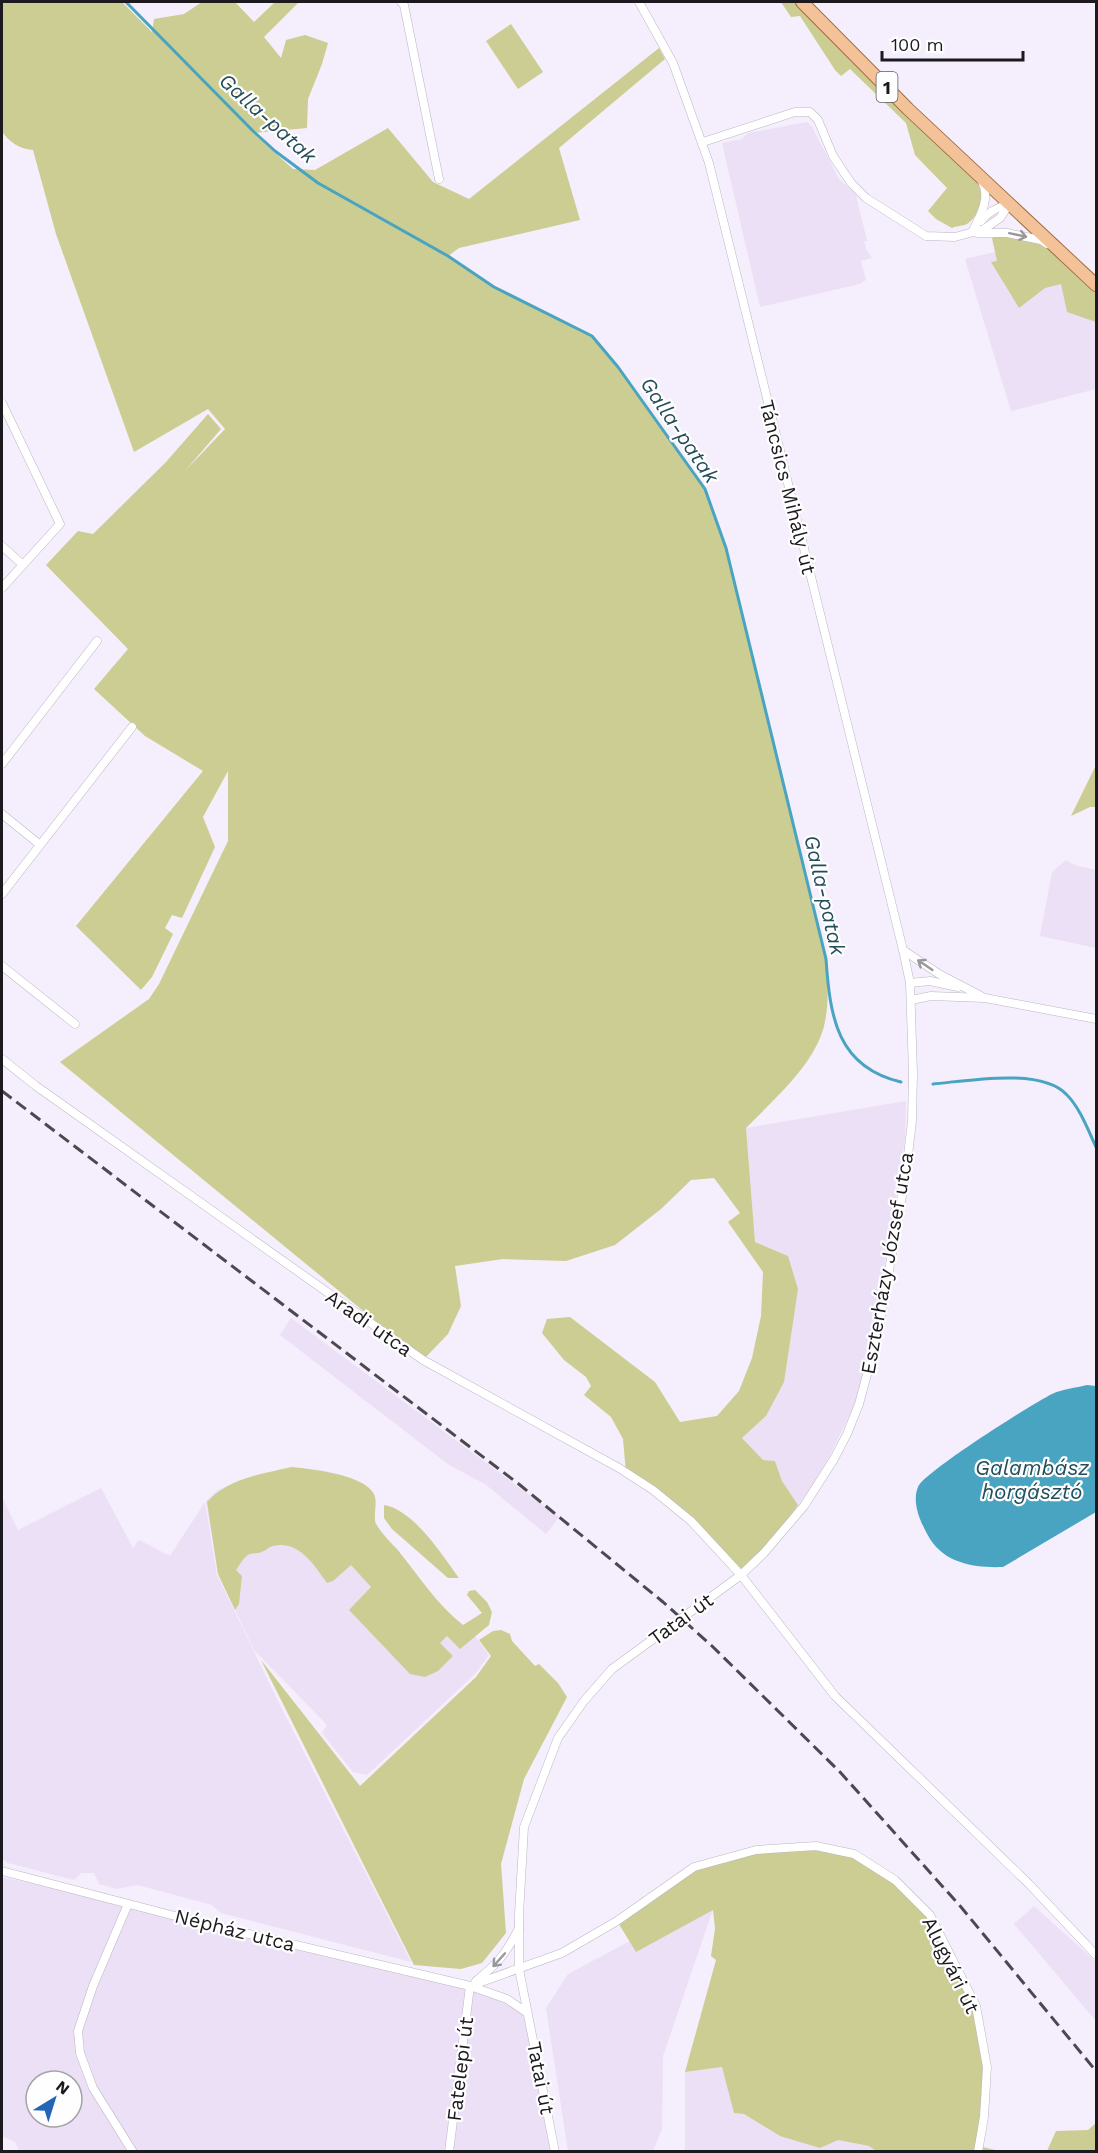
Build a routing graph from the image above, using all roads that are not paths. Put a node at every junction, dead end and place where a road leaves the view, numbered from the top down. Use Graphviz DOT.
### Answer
graph roads {
  1 [pos="401,2"];
  2 [pos="639,2"];
  3 [pos="802,2"];
  4 [pos="703,141"];
  5 [pos="975,171"];
  6 [pos="439,179"];
  7 [pos="1009,204"];
  8 [pos="972,232"];
  9 [pos="1060,251"];
  10 [pos="1096,285"];
  11 [pos="2,403"];
  12 [pos="2,546"];
  13 [pos="22,565"];
  14 [pos="2,588"];
  15 [pos="97,641"];
  16 [pos="132,727"];
  17 [pos="2,764"];
  18 [pos="2,814"];
  19 [pos="39,844"];
  20 [pos="2,894"];
  21 [pos="903,950"];
  22 [pos="2,966"];
  23 [pos="910,983"];
  24 [pos="965,988"];
  25 [pos="985,998"];
  26 [pos="911,1000"];
  27 [pos="1096,1019"];
  28 [pos="75,1024"];
  29 [pos="2,1059"];
  30 [pos="741,1575"];
  31 [pos="2,1871"];
  32 [pos="128,1904"];
  33 [pos="520,1927"];
  34 [pos="1096,1955"];
  35 [pos="519,1969"];
  36 [pos="470,1986"];
  37 [pos="526,2012"];
  38 [pos="133,2151"];
  39 [pos="449,2151"];
  40 [pos="555,2151"];
  41 [pos="978,2151"];
  1 -- 6 [label="street"];
  2 -- 4 [label="street, Táncsics Mihály út"];
  3 -- 5 [label="main road, 1"];
  4 -- 8 [label="street"];
  4 -- 21 [label="street, Táncsics Mihály út"];
  5 -- 7 [label="main road, 1"];
  5 -- 8 [label="street"];
  7 -- 8 [label="street"];
  7 -- 9 [label="main road, 1"];
  8 -- 9 [label="street, one-way"];
  9 -- 10 [label="main road, 1"];
  11 -- 13 [label="street"];
  12 -- 13 [label="street"];
  13 -- 14 [label="street"];
  15 -- 17 [label="street"];
  16 -- 19 [label="street"];
  18 -- 19 [label="street"];
  19 -- 20 [label="street"];
  21 -- 23 [label="street, Táncsics Mihály út"];
  24 -- 21 [label="street, one-way"];
  22 -- 28 [label="street"];
  23 -- 24 [label="street"];
  23 -- 26 [label="street, Eszterházy József utca"];
  24 -- 25 [label="street"];
  25 -- 26 [label="street"];
  25 -- 27 [label="street"];
  26 -- 30 [label="street, Eszterházy József utca"];
  29 -- 30 [label="street, Aradi utca"];
  30 -- 33 [label="street, Tatai út"];
  30 -- 34 [label="street"];
  31 -- 32 [label="street, Népház utca"];
  32 -- 36 [label="street, Népház utca"];
  32 -- 38 [label="street"];
  33 -- 35 [label="street, Tatai út"];
  33 -- 36 [label="street, one-way"];
  35 -- 36 [label="street"];
  35 -- 37 [label="street, Tatai út"];
  35 -- 41 [label="street, Alugyári út"];
  36 -- 37 [label="street, Népház utca"];
  36 -- 39 [label="street, Fatelepi út"];
  37 -- 40 [label="street, Tatai út"];
}
